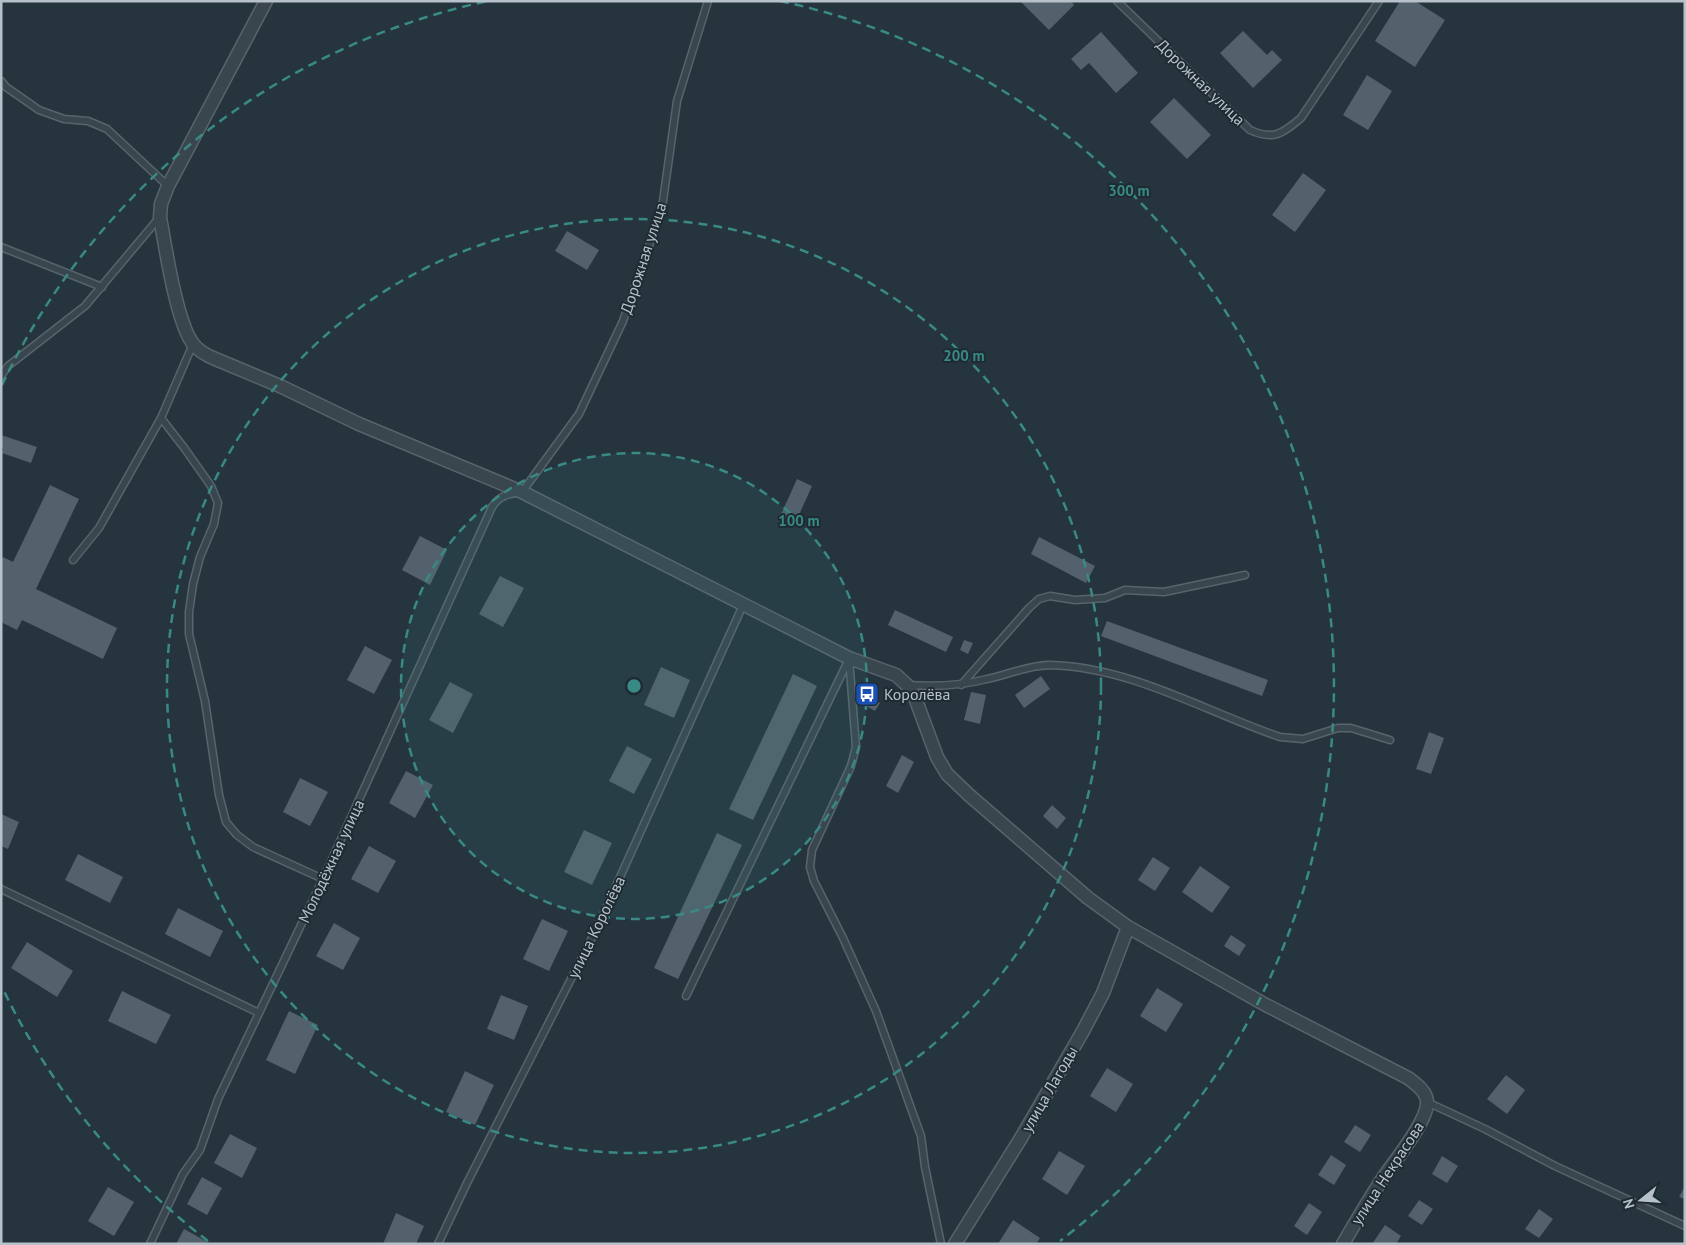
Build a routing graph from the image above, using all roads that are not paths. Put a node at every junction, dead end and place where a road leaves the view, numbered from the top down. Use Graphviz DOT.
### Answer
graph roads {
  1 [pos="266,1"];
  2 [pos="708,1"];
  3 [pos="1117,1"];
  4 [pos="1379,1"];
  5 [pos="1,81"];
  6 [pos="168,186"];
  7 [pos="160,217"];
  8 [pos="1,247"];
  9 [pos="102,287"];
  10 [pos="193,344"];
  11 [pos="5,368"];
  12 [pos="1,376"];
  13 [pos="161,418"];
  14 [pos="522,492"];
  15 [pos="73,560"];
  16 [pos="1245,575"];
  17 [pos="743,605"];
  18 [pos="849,658"];
  19 [pos="907,685"];
  20 [pos="960,685"];
  21 [pos="1390,740"];
  22 [pos="323,879"];
  23 [pos="1,889"];
  24 [pos="1128,927"];
  25 [pos="686,996"];
  26 [pos="259,1013"];
  27 [pos="1427,1102"];
  28 [pos="1685,1226"];
  29 [pos="150,1244"];
  30 [pos="438,1244"];
  31 [pos="941,1244"];
  32 [pos="954,1244"];
  33 [pos="1343,1244"];
  1 -- 6 [label="street"];
  2 -- 14 [label="lane, Дорожная улица"];
  3 -- 4 [label="lane, Дорожная улица"];
  5 -- 6 [label="lane"];
  6 -- 7 [label="street"];
  7 -- 9 [label="lane"];
  7 -- 10 [label="street"];
  8 -- 9 [label="lane"];
  9 -- 11 [label="lane"];
  10 -- 13 [label="lane"];
  10 -- 14 [label="street"];
  11 -- 12 [label="lane"];
  13 -- 15 [label="lane"];
  13 -- 22 [label="lane"];
  14 -- 17 [label="street"];
  14 -- 22 [label="lane, Молодёжная улица"];
  16 -- 20 [label="lane"];
  17 -- 18 [label="street"];
  17 -- 30 [label="lane, улица Королёва"];
  18 -- 19 [label="street"];
  18 -- 25 [label="lane"];
  18 -- 31 [label="lane"];
  19 -- 20 [label="lane"];
  19 -- 24 [label="street"];
  20 -- 21 [label="lane"];
  22 -- 26 [label="lane, Молодёжная улица"];
  23 -- 26 [label="lane"];
  24 -- 27 [label="street"];
  24 -- 32 [label="street, улица Лагоды"];
  26 -- 29 [label="lane, Молодёжная улица"];
  27 -- 28 [label="lane"];
  27 -- 33 [label="street, улица Некрасова"];
}
